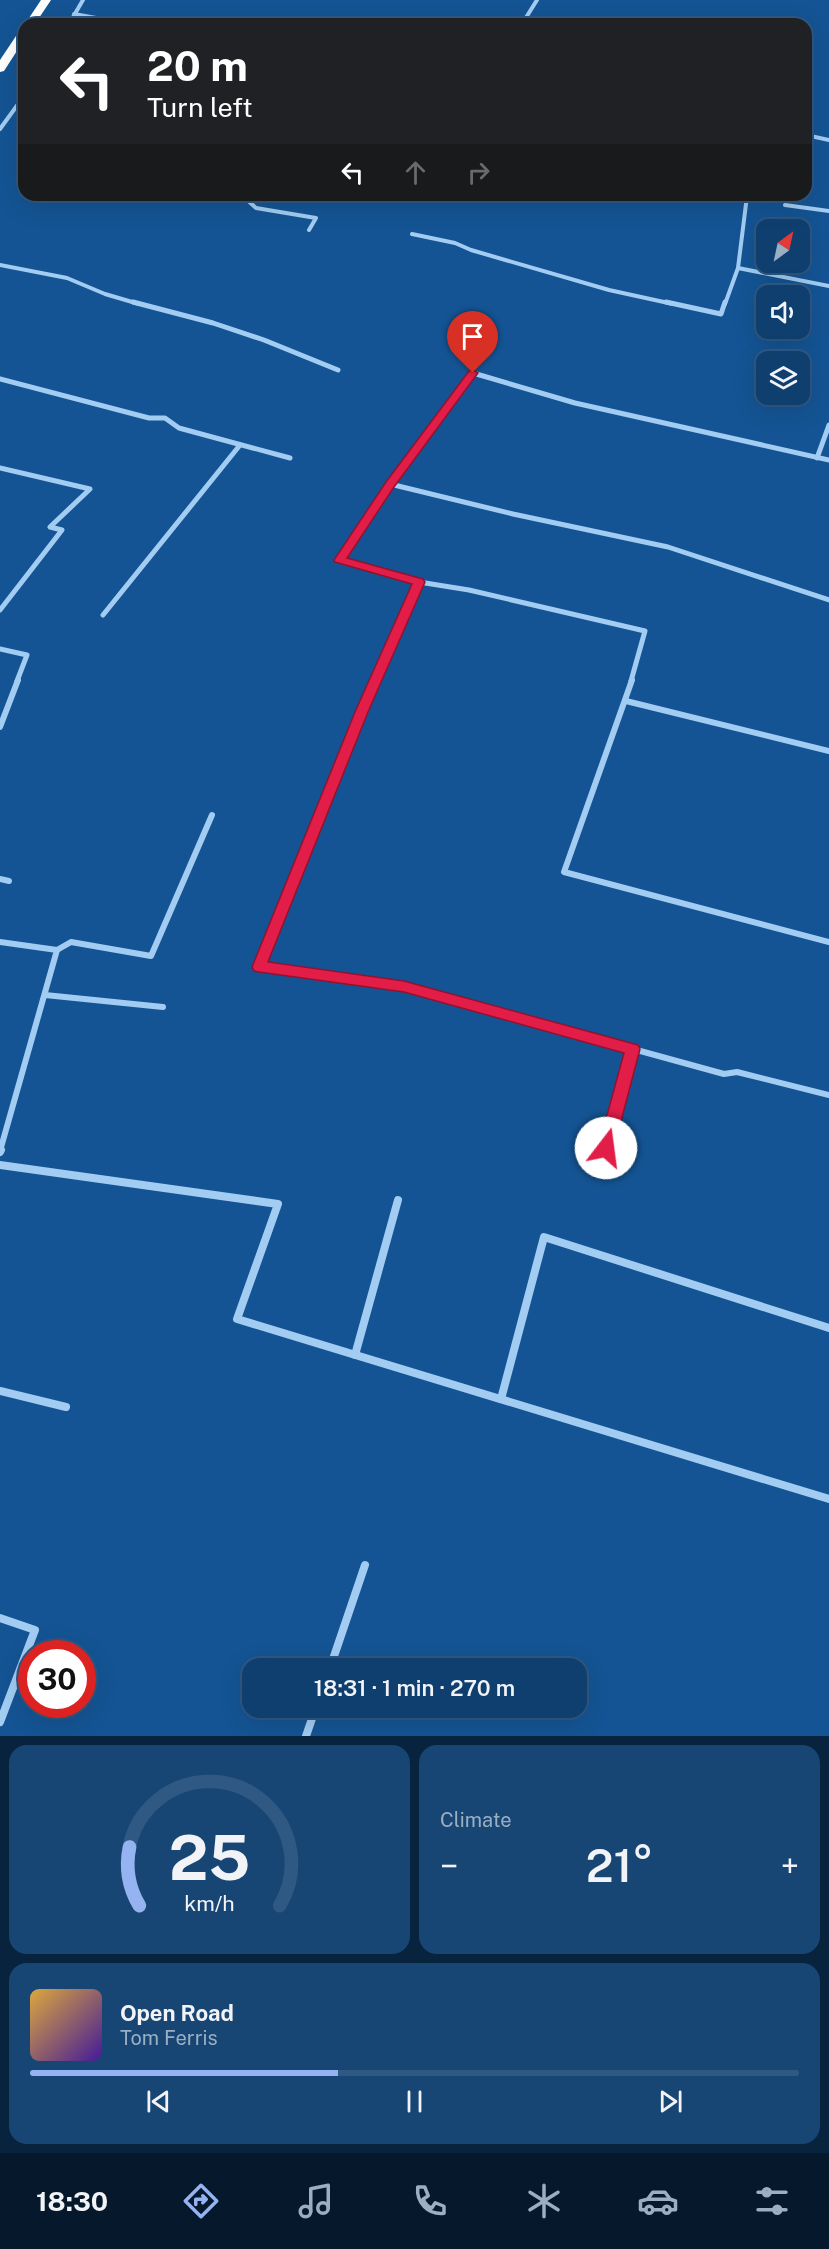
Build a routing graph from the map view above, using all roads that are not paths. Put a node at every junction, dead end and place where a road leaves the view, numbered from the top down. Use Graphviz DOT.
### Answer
graph roads {
  1 [pos="46,0"];
  2 [pos="83,0"];
  3 [pos="537,0"];
  4 [pos="74,15"];
  5 [pos="34,18"];
  6 [pos="72,18"];
  7 [pos="92,18"];
  8 [pos="526,18"];
  9 [pos="18,41"];
  10 [pos="0,69"];
  11 [pos="18,104"];
  12 [pos="14,110"];
  13 [pos="18,111"];
  14 [pos="0,129"];
  15 [pos="812,136"];
  16 [pos="829,140"];
  17 [pos="248,201"];
  18 [pos="744,201"];
  19 [pos="785,206"];
  20 [pos="829,211"];
  21 [pos="309,230"];
  22 [pos="412,234"];
  23 [pos="0,265"];
  24 [pos="738,268"];
  25 [pos="829,286"];
  26 [pos="338,370"];
  27 [pos="0,379"];
  28 [pos="829,425"];
  29 [pos="240,445"];
  30 [pos="290,458"];
  31 [pos="817,458"];
  32 [pos="829,460"];
  33 [pos="0,468"];
  34 [pos="390,484"];
  35 [pos="419,582"];
  36 [pos="829,600"];
  37 [pos="0,610"];
  38 [pos="103,615"];
  39 [pos="0,649"];
  40 [pos="626,701"];
  41 [pos="0,727"];
  42 [pos="829,750"];
  43 [pos="212,815"];
  44 [pos="0,879"];
  45 [pos="9,881"];
  46 [pos="0,942"];
  47 [pos="829,942"];
  48 [pos="57,950"];
  49 [pos="45,995"];
  50 [pos="163,1007"];
  51 [pos="632,1049"];
  52 [pos="829,1095"];
  53 [pos="606,1148"];
  54 [pos="0,1152"];
  55 [pos="0,1165"];
  56 [pos="398,1200"];
  57 [pos="829,1328"];
  58 [pos="355,1355"];
  59 [pos="0,1391"];
  60 [pos="501,1400"];
  61 [pos="66,1407"];
  62 [pos="829,1499"];
  63 [pos="365,1565"];
  64 [pos="0,1618"];
  65 [pos="333,1658"];
  66 [pos="312,1718"];
  67 [pos="0,1722"];
  68 [pos="306,1736"];
  1 -- 5 [label="highway"];
  2 -- 4 [label="street"];
  3 -- 8 [label="street"];
  4 -- 6 [label="street"];
  4 -- 7 [label="street"];
  9 -- 10 [label="highway"];
  11 -- 12 [label="street"];
  12 -- 13 [label="street"];
  12 -- 14 [label="street"];
  15 -- 16 [label="street"];
  17 -- 21 [label="street"];
  18 -- 24 [label="street"];
  19 -- 20 [label="street"];
  22 -- 24 [label="street"];
  23 -- 26 [label="street"];
  24 -- 25 [label="street"];
  27 -- 29 [label="street"];
  28 -- 31 [label="street"];
  29 -- 30 [label="street"];
  29 -- 38 [label="street"];
  31 -- 32 [label="street"];
  31 -- 34 [label="street"];
  33 -- 37 [label="street"];
  34 -- 35 [label="street"];
  34 -- 36 [label="street"];
  35 -- 40 [label="street"];
  35 -- 51 [label="street"];
  39 -- 41 [label="street"];
  40 -- 42 [label="street"];
  40 -- 47 [label="street"];
  43 -- 48 [label="street"];
  44 -- 45 [label="street"];
  46 -- 48 [label="street"];
  48 -- 49 [label="street"];
  49 -- 50 [label="street"];
  49 -- 54 [label="street"];
  51 -- 52 [label="street"];
  51 -- 53 [label="street"];
  55 -- 58 [label="street"];
  56 -- 58 [label="street"];
  57 -- 60 [label="street"];
  58 -- 60 [label="street"];
  59 -- 61 [label="street"];
  60 -- 62 [label="street"];
  63 -- 65 [label="street"];
  64 -- 67 [label="street"];
  66 -- 68 [label="street"];
}
